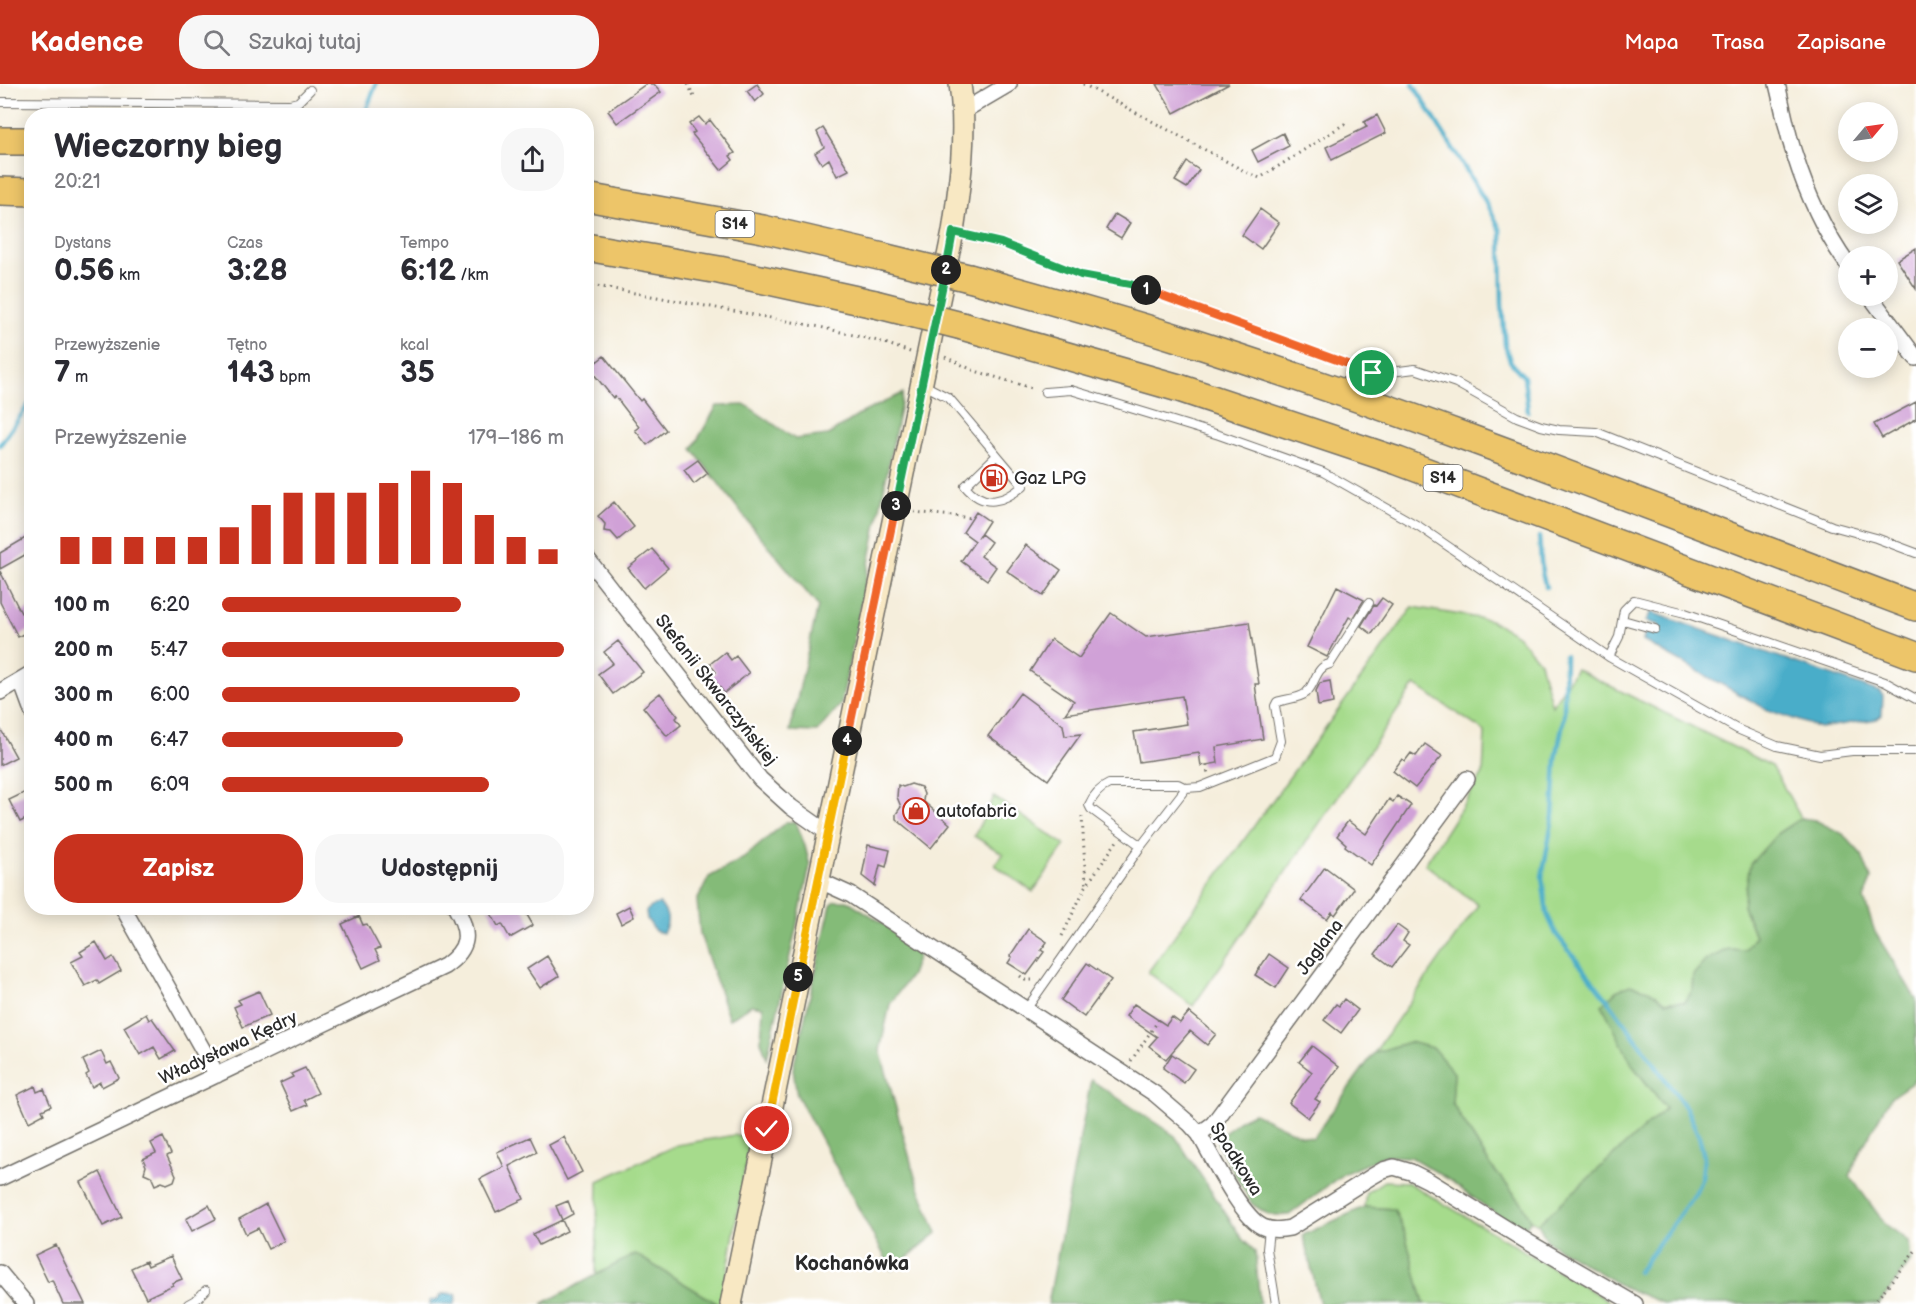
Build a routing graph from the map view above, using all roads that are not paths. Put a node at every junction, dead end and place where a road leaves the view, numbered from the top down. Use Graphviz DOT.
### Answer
graph roads {
  1 [pos="960,84"];
  2 [pos="1009,84"];
  3 [pos="1778,84"];
  4 [pos="310,90"];
  5 [pos="0,102"];
  6 [pos="963,111"];
  7 [pos="0,141"];
  8 [pos="24,141"];
  9 [pos="0,191"];
  10 [pos="24,192"];
  11 [pos="594,198"];
  12 [pos="594,247"];
  13 [pos="1838,249"];
  14 [pos="1877,306"];
  15 [pos="1916,358"];
  16 [pos="1391,372"];
  17 [pos="922,385"];
  18 [pos="1045,392"];
  19 [pos="997,455"];
  20 [pos="1916,554"];
  21 [pos="594,567"];
  22 [pos="1369,603"];
  23 [pos="1916,607"];
  24 [pos="1623,620"];
  25 [pos="1655,629"];
  26 [pos="1916,656"];
  27 [pos="1609,657"];
  28 [pos="24,678"];
  29 [pos="0,692"];
  30 [pos="1916,699"];
  31 [pos="1916,751"];
  32 [pos="1467,779"];
  33 [pos="1186,788"];
  34 [pos="828,833"];
  35 [pos="1140,846"];
  36 [pos="818,880"];
  37 [pos="127,915"];
  38 [pos="460,915"];
  39 [pos="1025,1011"];
  40 [pos="217,1075"];
  41 [pos="1199,1134"];
  42 [pos="0,1178"];
  43 [pos="1269,1229"];
  44 [pos="0,1273"];
  45 [pos="206,1290"];
  46 [pos="1629,1303"];
  47 [pos="26,1304"];
  48 [pos="188,1304"];
  49 [pos="731,1304"];
  50 [pos="1276,1304"];
  1 -- 6 [label="main road"];
  2 -- 6 [label="street"];
  3 -- 13 [label="street"];
  4 -- 5 [label="lane"];
  6 -- 17 [label="main road"];
  7 -- 8 [label="highway"];
  9 -- 10 [label="highway"];
  11 -- 23 [label="highway, S14, bridge"];
  12 -- 26 [label="highway, S14, bridge"];
  14 -- 15 [label="street"];
  16 -- 20 [label="lane"];
  17 -- 19 [label="lane"];
  17 -- 34 [label="main road"];
  18 -- 27 [label="lane"];
  19 -- 19 [label="lane"];
  21 -- 34 [label="street, Stefanii Skwarczyńskiej"];
  22 -- 33 [label="lane"];
  24 -- 25 [label="lane"];
  24 -- 27 [label="lane"];
  24 -- 30 [label="lane"];
  27 -- 31 [label="lane"];
  28 -- 29 [label="street"];
  32 -- 41 [label="street, Jaglana"];
  33 -- 35 [label="lane"];
  33 -- 35 [label="lane"];
  34 -- 36 [label="main road"];
  35 -- 39 [label="lane"];
  36 -- 39 [label="street, Spadkowa"];
  36 -- 49 [label="main road"];
  37 -- 40 [label="street"];
  38 -- 40 [label="street, Władysława Kędry"];
  39 -- 41 [label="street, Spadkowa"];
  40 -- 42 [label="street, Władysława Kędry"];
  41 -- 43 [label="street, Spadkowa"];
  43 -- 46 [label="street"];
  43 -- 50 [label="lane"];
  44 -- 47 [label="street"];
  45 -- 48 [label="lane"];
}
